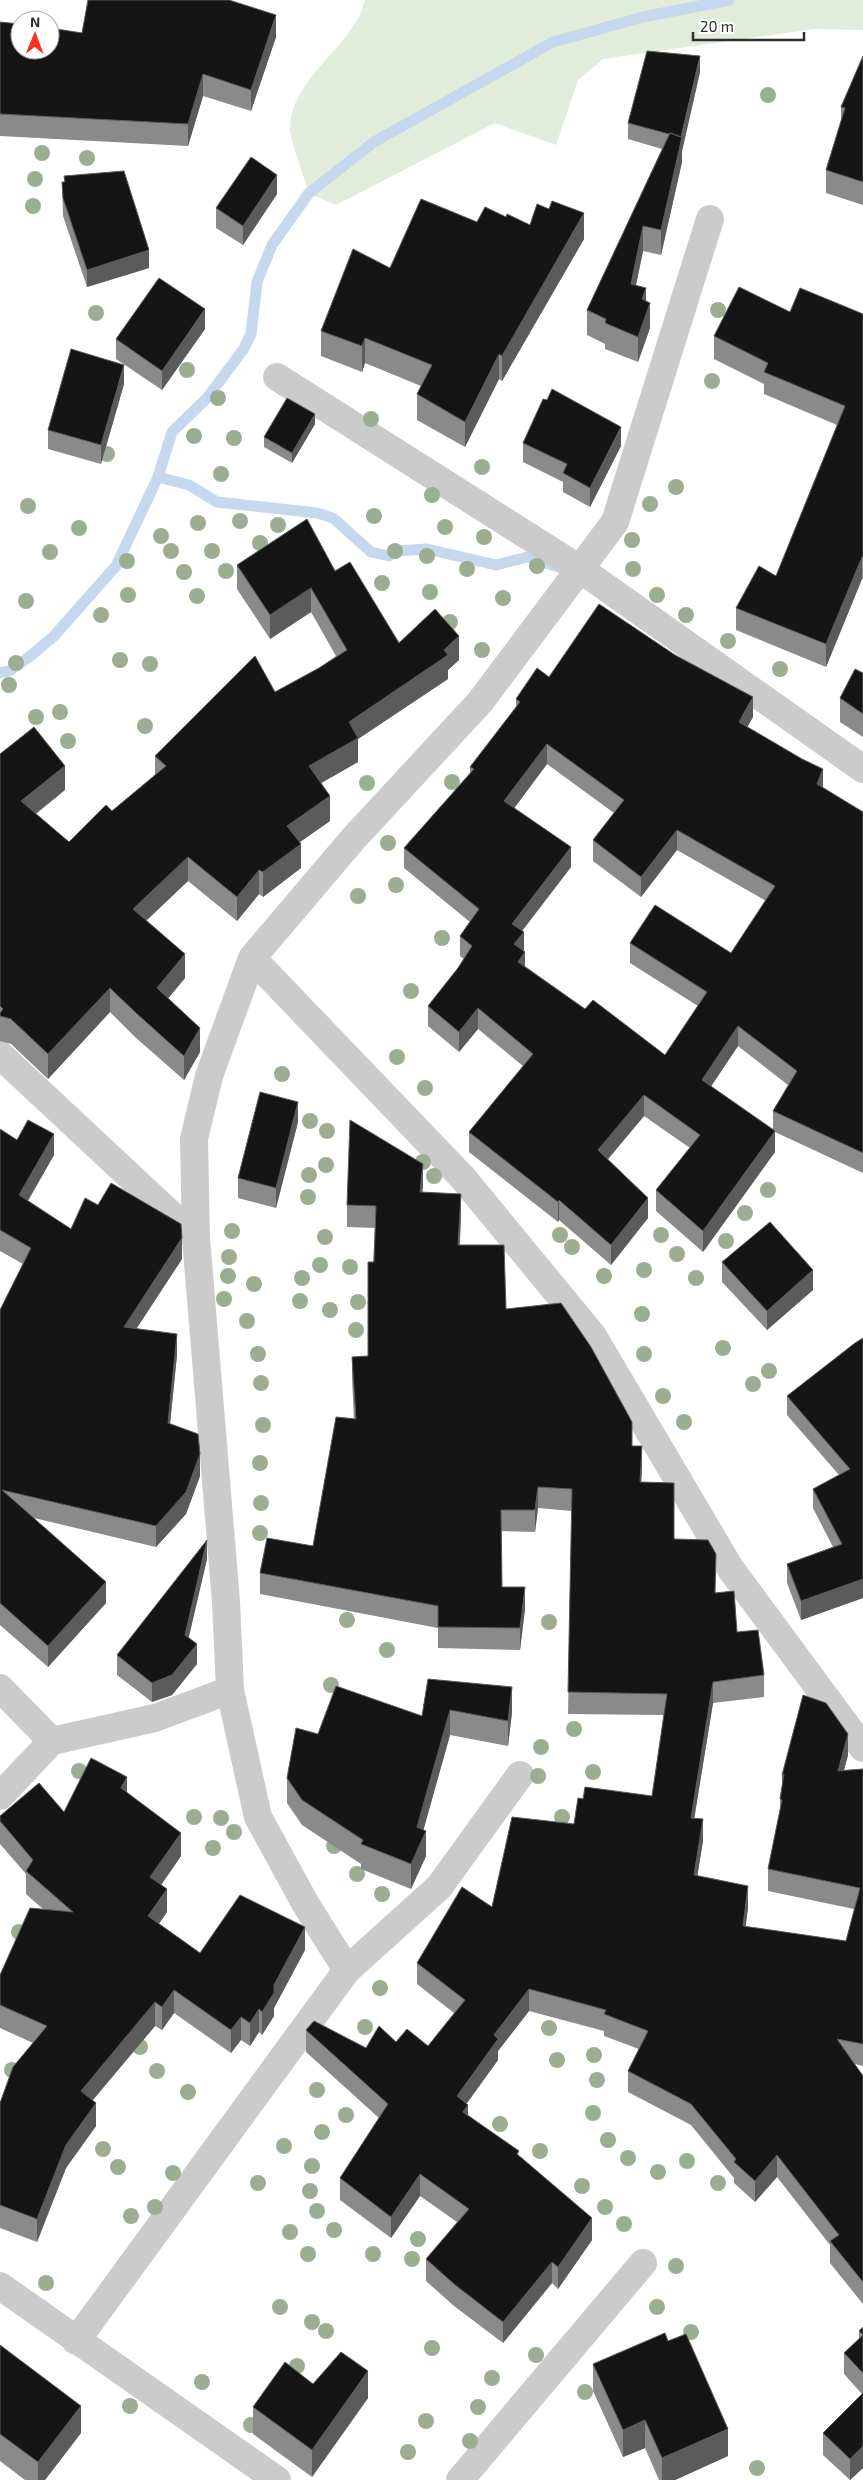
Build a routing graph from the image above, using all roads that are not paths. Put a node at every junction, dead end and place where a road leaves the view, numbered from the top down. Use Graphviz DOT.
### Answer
graph roads {
  1 [pos="710,219"];
  2 [pos="277,376"];
  3 [pos="580,569"];
  4 [pos="863,769"];
  5 [pos="252,958"];
  6 [pos="0,1054"];
  7 [pos="196,1238"];
  8 [pos="0,1688"];
  9 [pos="230,1690"];
  10 [pos="52,1741"];
  11 [pos="863,1748"];
  12 [pos="520,1775"];
  13 [pos="0,1796"];
  14 [pos="347,1970"];
  15 [pos="642,2263"];
  16 [pos="0,2286"];
  17 [pos="76,2340"];
  18 [pos="277,2480"];
  19 [pos="460,2480"];
  1 -- 3 [label="street"];
  2 -- 3 [label="street"];
  3 -- 4 [label="street"];
  3 -- 5 [label="street"];
  5 -- 7 [label="street"];
  5 -- 11 [label="street"];
  6 -- 7 [label="street"];
  7 -- 9 [label="street"];
  8 -- 10 [label="street"];
  9 -- 10 [label="street"];
  9 -- 14 [label="street"];
  10 -- 13 [label="street"];
  12 -- 14 [label="street"];
  14 -- 17 [label="street"];
  15 -- 19 [label="street"];
  16 -- 17 [label="street"];
  17 -- 18 [label="street"];
}
